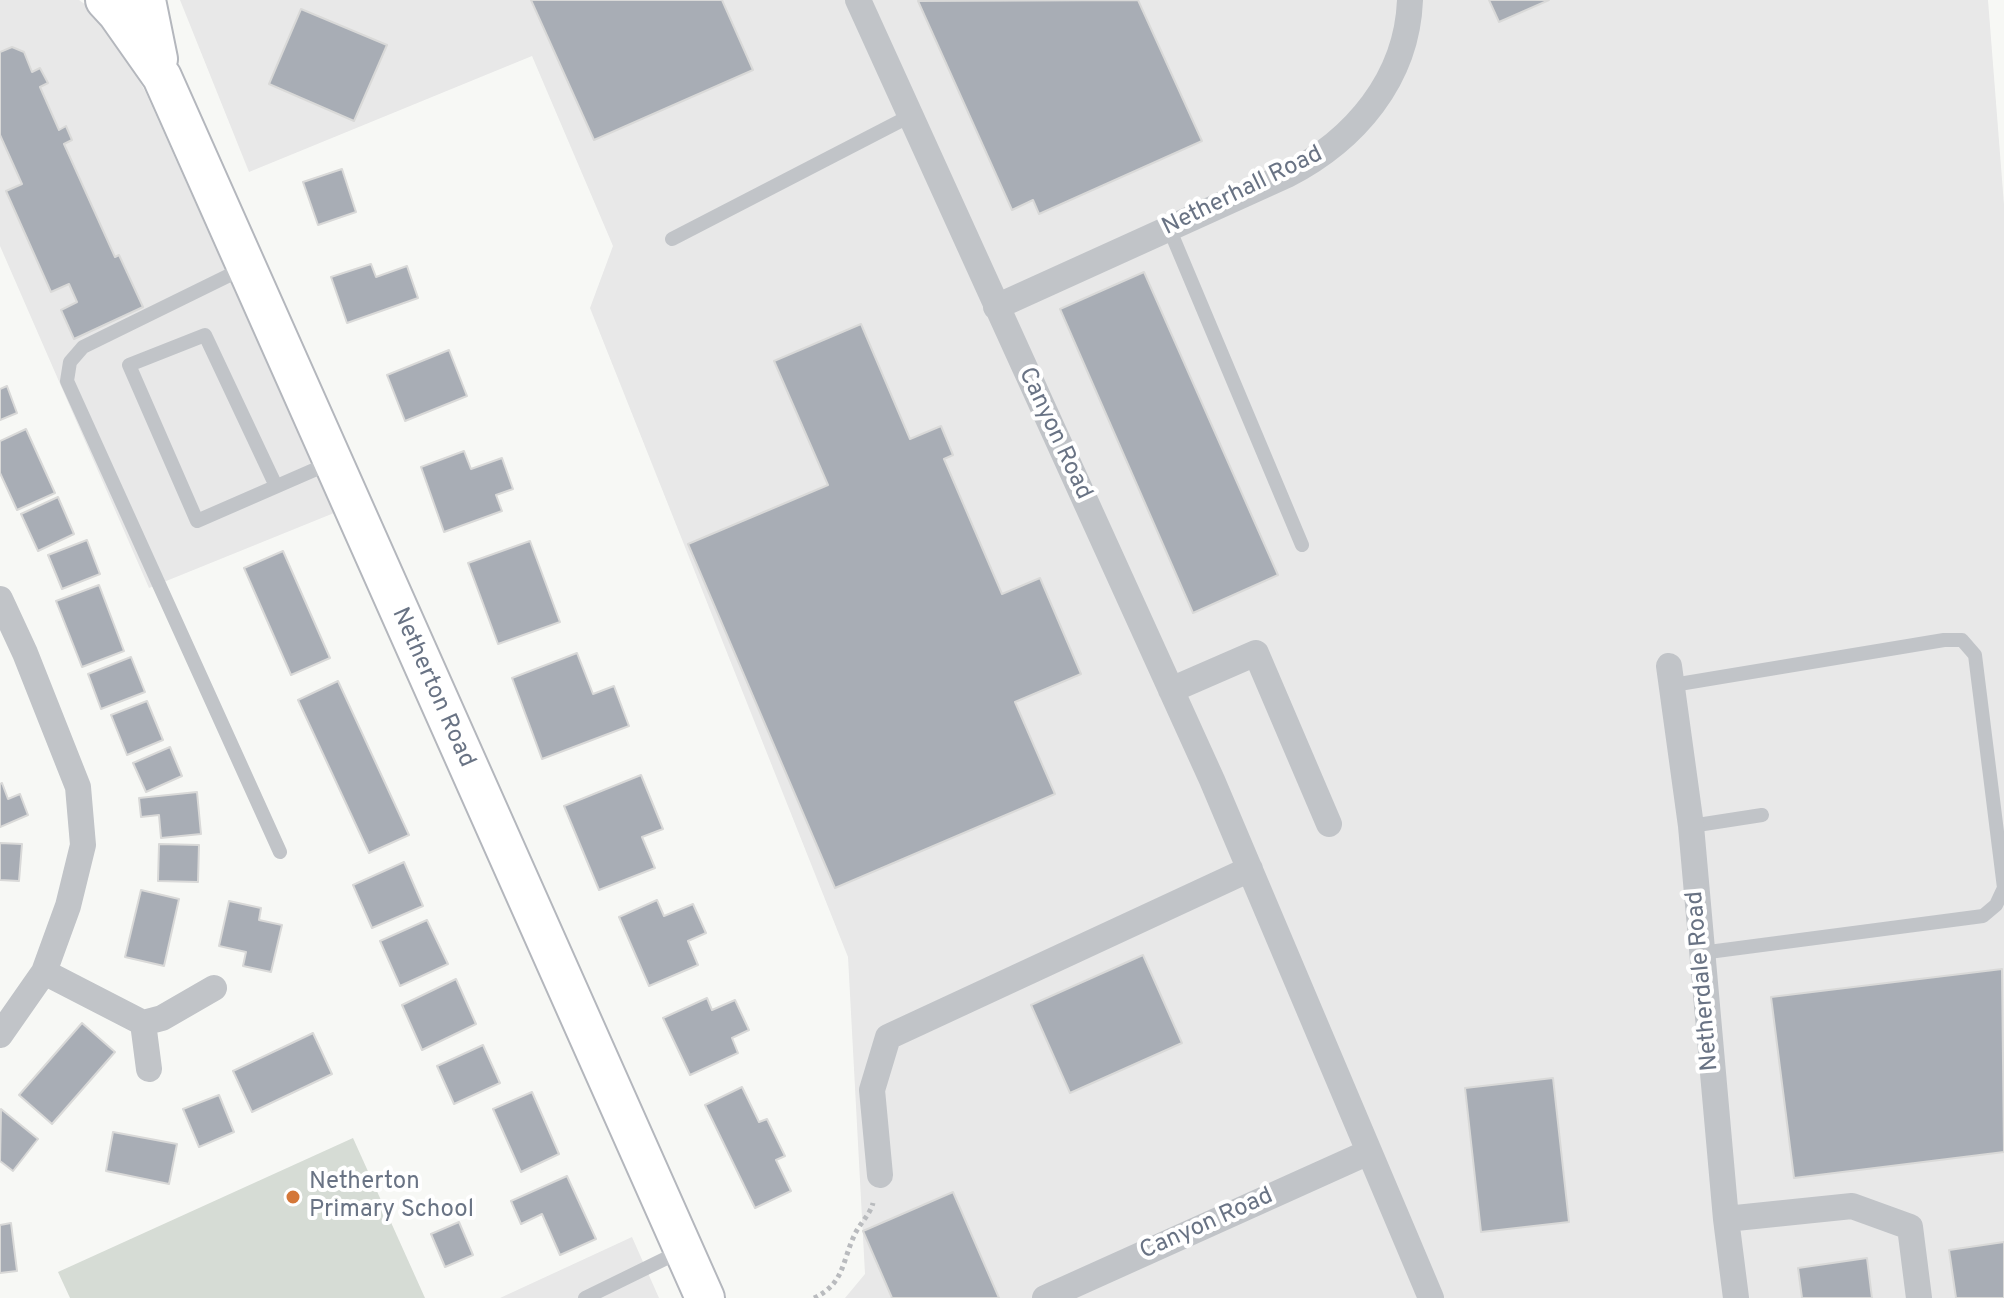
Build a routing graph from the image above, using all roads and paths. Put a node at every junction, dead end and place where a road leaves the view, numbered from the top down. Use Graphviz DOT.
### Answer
graph roads {
  1 [pos="105,0"];
  2 [pos="146,0"];
  3 [pos="858,0"];
  4 [pos="1410,0"];
  5 [pos="162,77"];
  6 [pos="910,116"];
  7 [pos="1169,228"];
  8 [pos="672,239"];
  9 [pos="246,267"];
  10 [pos="996,307"];
  11 [pos="332,462"];
  12 [pos="276,486"];
  13 [pos="1302,545"];
  14 [pos="0,599"];
  15 [pos="1671,676"];
  16 [pos="1171,690"];
  17 [pos="1762,815"];
  18 [pos="1329,824"];
  19 [pos="1691,826"];
  20 [pos="280,852"];
  21 [pos="1250,869"];
  22 [pos="1701,953"];
  23 [pos="44,972"];
  24 [pos="214,988"];
  25 [pos="143,1023"];
  26 [pos="0,1035"];
  27 [pos="149,1069"];
  28 [pos="1369,1152"];
  29 [pos="880,1175"];
  30 [pos="1726,1219"];
  31 [pos="683,1250"];
  32 [pos="585,1298"];
  33 [pos="705,1298"];
  34 [pos="814,1298"];
  35 [pos="1045,1298"];
  36 [pos="1431,1298"];
  37 [pos="1736,1298"];
  38 [pos="1919,1298"];
  1 -- 5 [label="main road, Netherton Road"];
  2 -- 5 [label="main road, Netherton Road"];
  3 -- 6 [label="street, Canyon Road"];
  4 -- 7 [label="street, Netherhall Road"];
  5 -- 9 [label="main road, Netherton Road"];
  6 -- 8 [label="lane"];
  6 -- 10 [label="street, Canyon Road"];
  7 -- 10 [label="street, Netherhall Road"];
  7 -- 13 [label="lane"];
  9 -- 11 [label="main road, Netherton Road"];
  9 -- 20 [label="lane"];
  10 -- 16 [label="street, Canyon Road"];
  11 -- 12 [label="lane"];
  11 -- 31 [label="main road, Netherton Road"];
  12 -- 12 [label="lane"];
  14 -- 23 [label="street"];
  15 -- 19 [label="street, Netherdale Road"];
  15 -- 22 [label="lane"];
  16 -- 18 [label="street"];
  16 -- 21 [label="street, Canyon Road"];
  17 -- 19 [label="lane"];
  19 -- 22 [label="street, Netherdale Road"];
  21 -- 28 [label="street, Canyon Road"];
  21 -- 29 [label="street"];
  22 -- 30 [label="street, Netherdale Road"];
  23 -- 25 [label="street"];
  23 -- 26 [label="street"];
  24 -- 25 [label="street"];
  25 -- 27 [label="street"];
  28 -- 35 [label="street, Canyon Road"];
  28 -- 36 [label="street, Canyon Road"];
  29 -- 34 [label="path"];
  30 -- 37 [label="street, Netherdale Road"];
  30 -- 38 [label="street"];
  31 -- 32 [label="lane"];
  31 -- 33 [label="main road, Netherton Road"];
}
